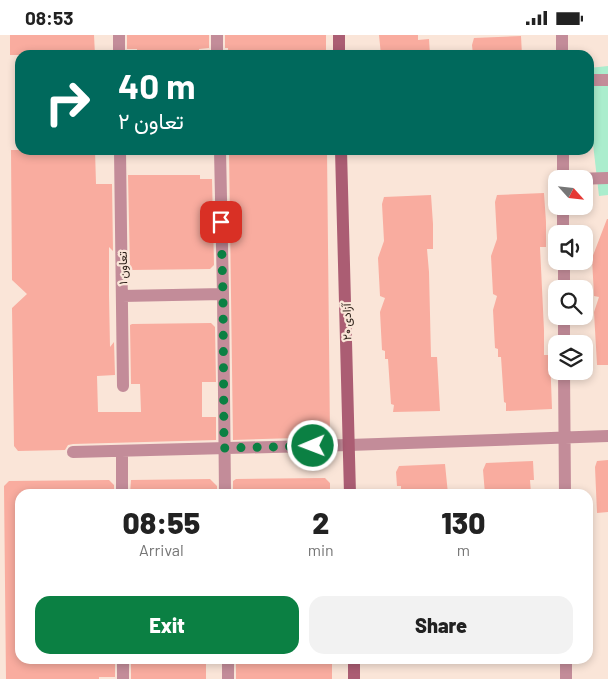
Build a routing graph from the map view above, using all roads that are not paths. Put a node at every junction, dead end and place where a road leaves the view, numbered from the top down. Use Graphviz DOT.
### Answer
graph roads {
  1 [pos="119,35"];
  2 [pos="216,35"];
  3 [pos="339,35"];
  4 [pos="562,35"];
  5 [pos="120,50"];
  6 [pos="217,50"];
  7 [pos="339,50"];
  8 [pos="562,50"];
  9 [pos="594,80"];
  10 [pos="608,80"];
  11 [pos="120,155"];
  12 [pos="220,155"];
  13 [pos="342,155"];
  14 [pos="563,155"];
  15 [pos="563,170"];
  16 [pos="593,178"];
  17 [pos="608,178"];
  18 [pos="223,295"];
  19 [pos="122,296"];
  20 [pos="564,380"];
  21 [pos="123,386"];
  22 [pos="608,435"];
  23 [pos="564,437"];
  24 [pos="349,445"];
  25 [pos="224,448"];
  26 [pos="122,451"];
  27 [pos="73,452"];
  28 [pos="122,489"];
  29 [pos="225,489"];
  30 [pos="350,489"];
  31 [pos="565,489"];
  32 [pos="123,664"];
  33 [pos="228,664"];
  34 [pos="354,664"];
  35 [pos="566,664"];
  36 [pos="123,679"];
  37 [pos="228,679"];
  38 [pos="354,679"];
  39 [pos="566,679"];
  1 -- 5 [label="street"];
  2 -- 6 [label="street"];
  3 -- 7 [label="street"];
  4 -- 8 [label="street"];
  9 -- 10 [label="street"];
  11 -- 19 [label="street, تعاون ۱"];
  12 -- 18 [label="street"];
  13 -- 24 [label="street, آزادی ۲۰"];
  14 -- 15 [label="street"];
  16 -- 17 [label="street"];
  18 -- 19 [label="street"];
  18 -- 25 [label="street"];
  19 -- 21 [label="street, تعاون ۱"];
  20 -- 23 [label="street"];
  22 -- 23 [label="street"];
  23 -- 24 [label="street"];
  23 -- 31 [label="street"];
  24 -- 25 [label="street"];
  24 -- 30 [label="street, آزادی ۲۰"];
  25 -- 26 [label="street"];
  25 -- 29 [label="street"];
  26 -- 27 [label="street"];
  26 -- 28 [label="street"];
  32 -- 36 [label="street"];
  33 -- 37 [label="street"];
  34 -- 38 [label="street"];
  35 -- 39 [label="street"];
}
